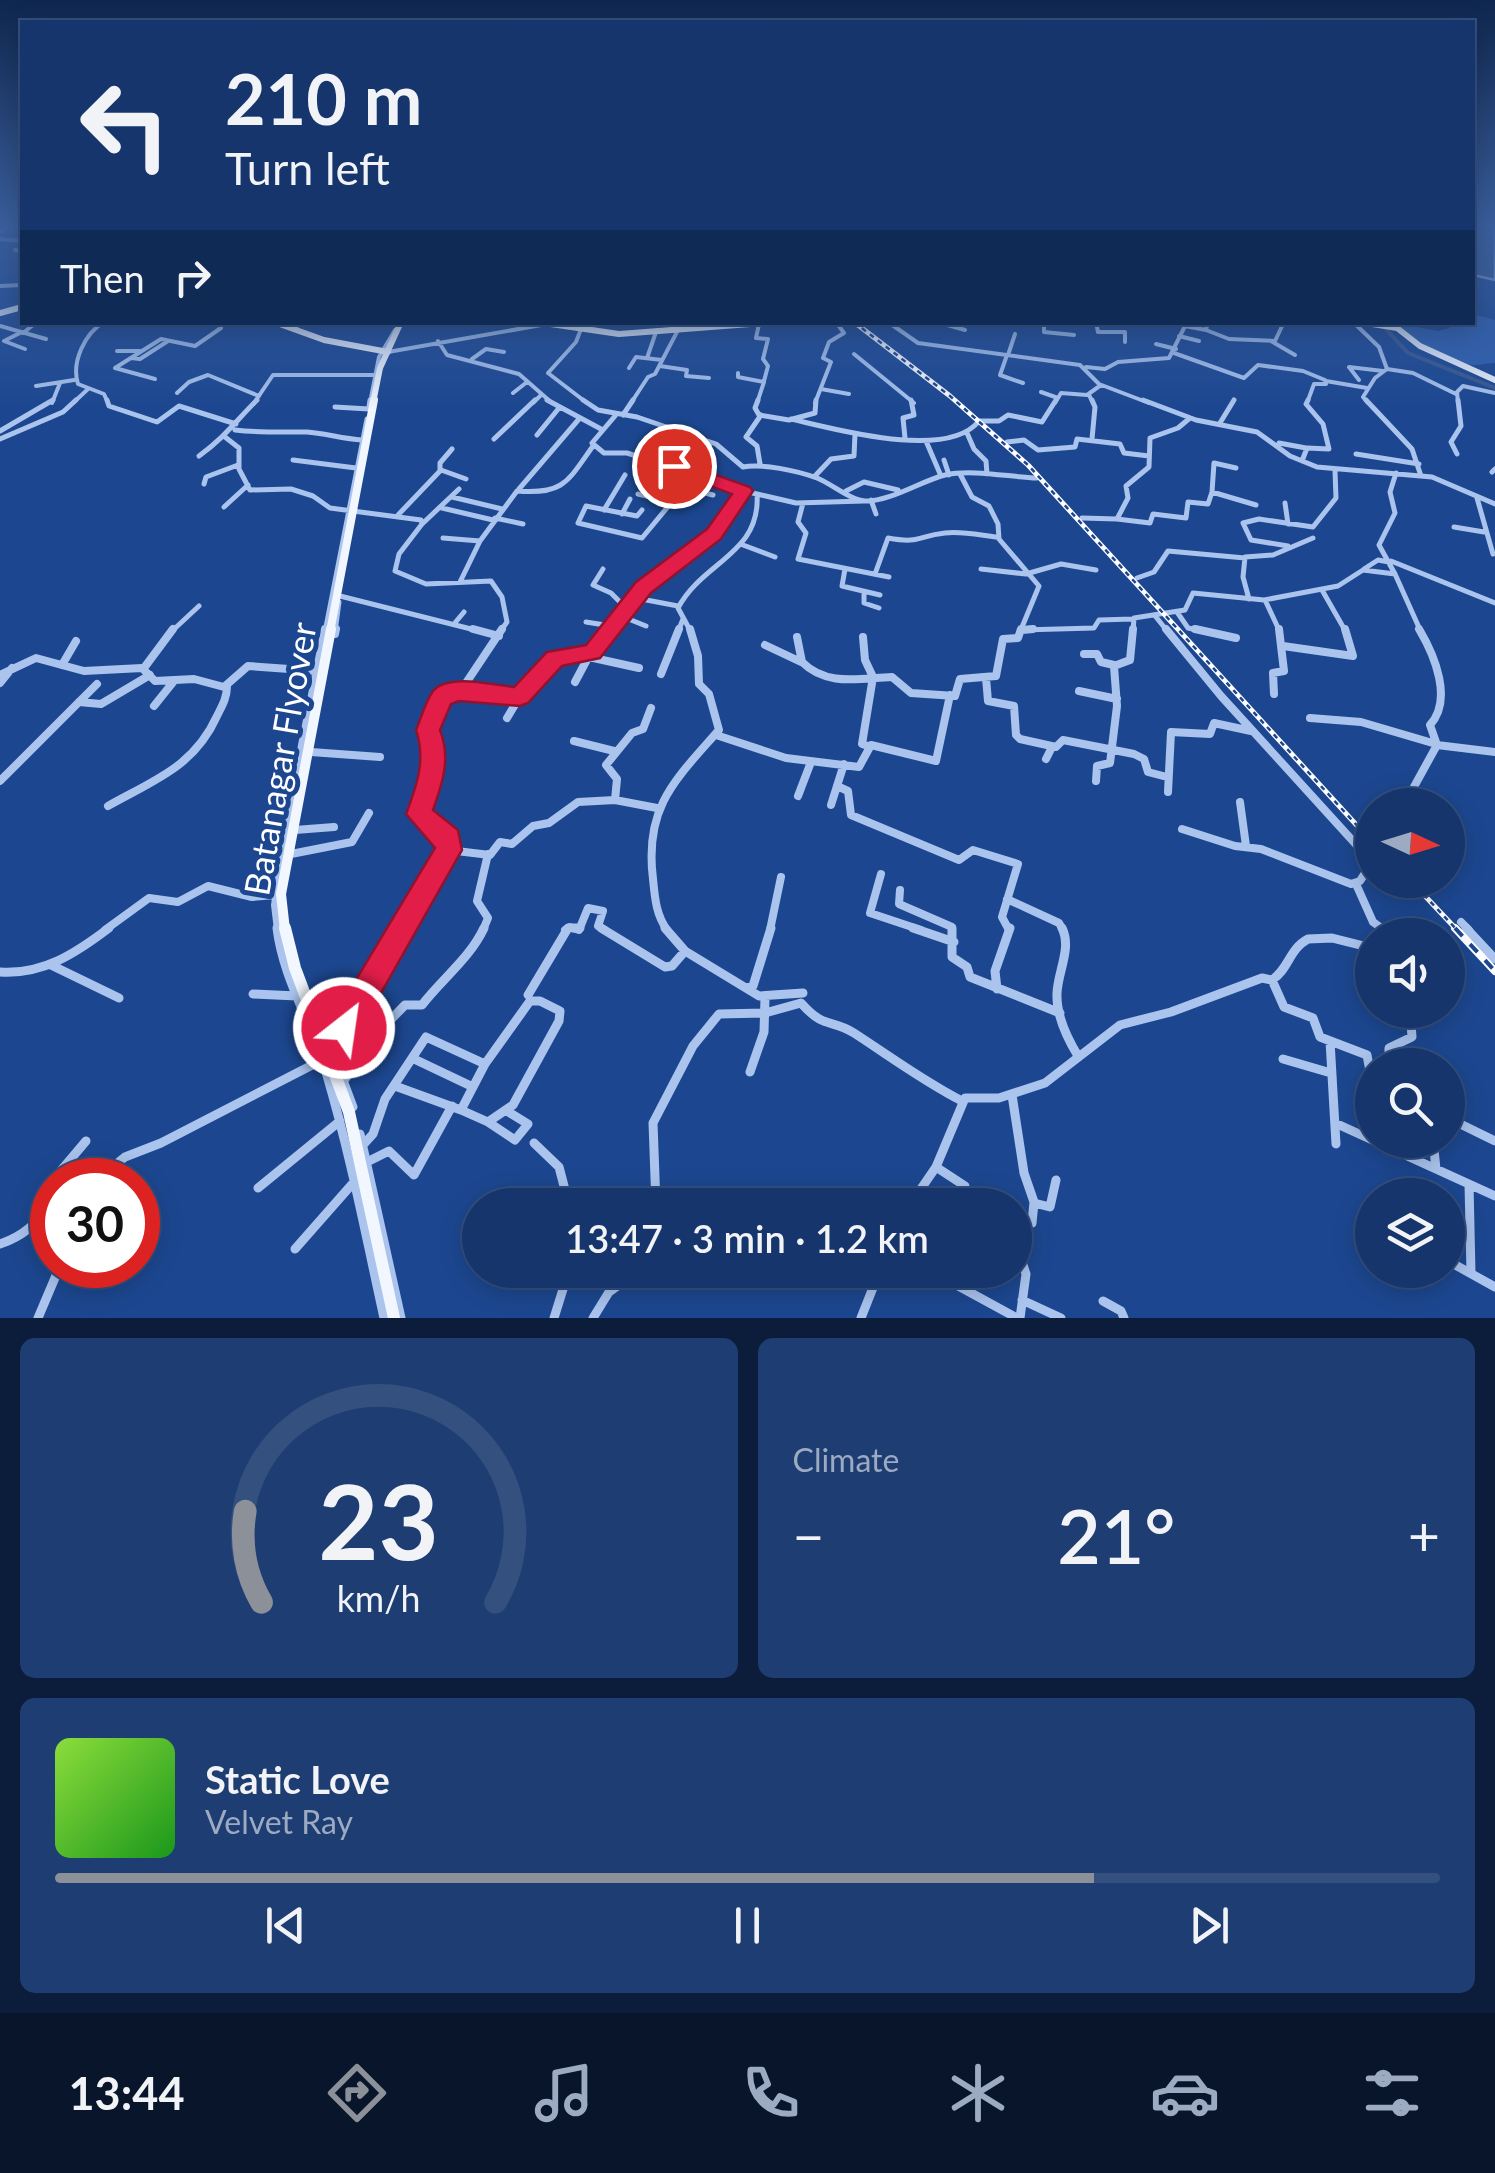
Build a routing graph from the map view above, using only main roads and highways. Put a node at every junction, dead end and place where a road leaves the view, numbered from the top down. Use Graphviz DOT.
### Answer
graph roads {
  1 [pos="283,325"];
  2 [pos="400,325"];
  3 [pos="555,325"];
  4 [pos="708,325"];
  5 [pos="1388,325"];
  6 [pos="662,328"];
  7 [pos="385,351"];
  8 [pos="1495,380"];
  9 [pos="397,1318"];
  1 -- 7 [label="main road"];
  2 -- 9 [label="main road, Batanagar Flyover, bridge"];
  3 -- 6 [label="main road"];
  4 -- 6 [label="main road"];
  5 -- 8 [label="main road"];
}
